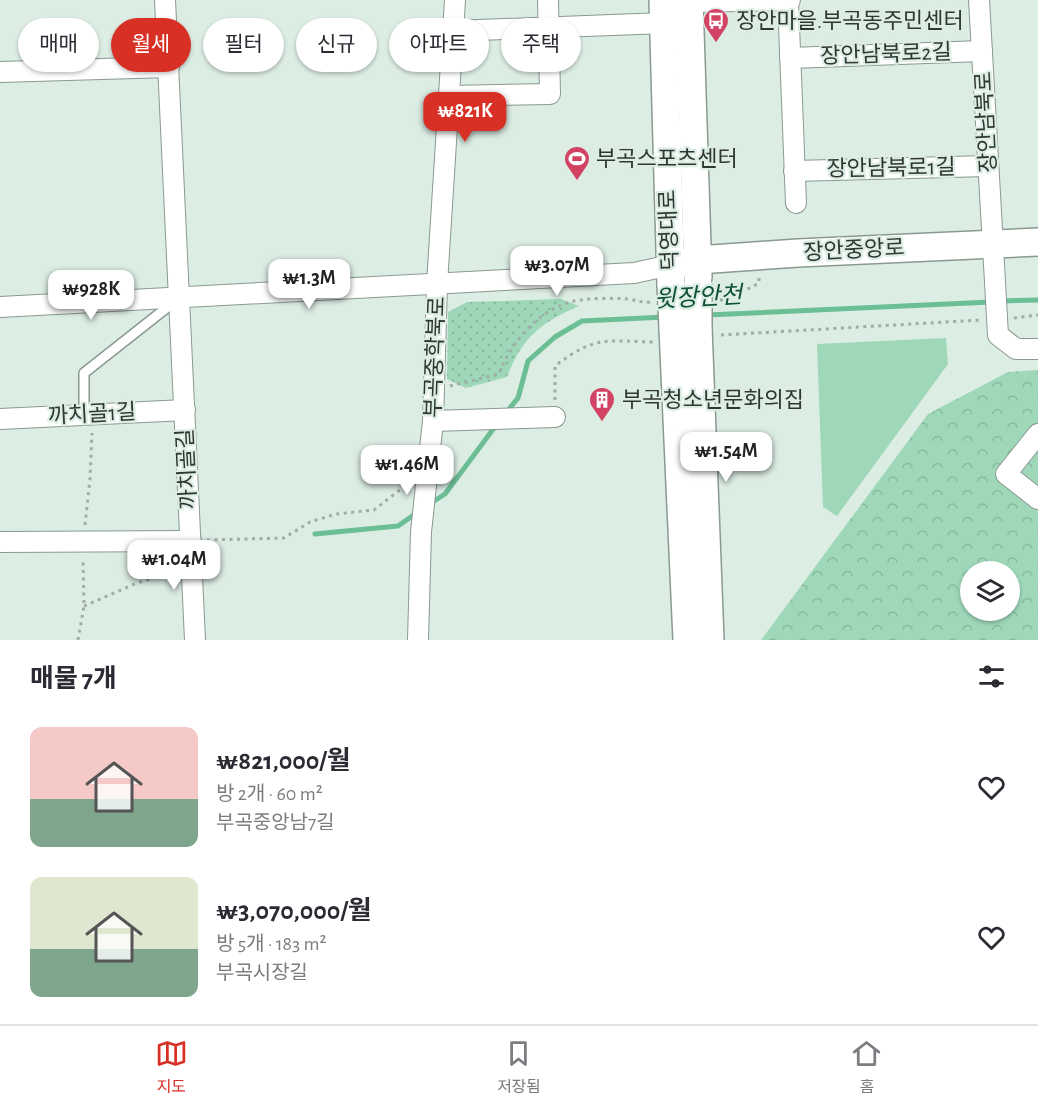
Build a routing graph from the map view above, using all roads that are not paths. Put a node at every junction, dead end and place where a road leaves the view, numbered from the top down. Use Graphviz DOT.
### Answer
graph roads {
  1 [pos="165,0"];
  2 [pos="455,0"];
  3 [pos="548,0"];
  4 [pos="788,0"];
  5 [pos="979,0"];
  6 [pos="689,1"];
  7 [pos="664,12"];
  8 [pos="166,18"];
  9 [pos="454,18"];
  10 [pos="548,18"];
  11 [pos="581,23"];
  12 [pos="982,51"];
  13 [pos="790,58"];
  14 [pos="111,69"];
  15 [pos="0,72"];
  16 [pos="169,72"];
  17 [pos="451,72"];
  18 [pos="549,72"];
  19 [pos="449,96"];
  20 [pos="988,166"];
  21 [pos="794,171"];
  22 [pos="796,203"];
  23 [pos="1038,242"];
  24 [pos="993,256"];
  25 [pos="698,272"];
  26 [pos="671,275"];
  27 [pos="437,284"];
  28 [pos="179,297"];
  29 [pos="0,307"];
  30 [pos="686,334"];
  31 [pos="1038,349"];
  32 [pos="185,410"];
  33 [pos="84,415"];
  34 [pos="555,417"];
  35 [pos="0,419"];
  36 [pos="433,421"];
  37 [pos="1038,434"];
  38 [pos="1038,499"];
  39 [pos="191,541"];
  40 [pos="0,542"];
  41 [pos="195,640"];
  42 [pos="418,640"];
  43 [pos="687,640"];
  44 [pos="710,640"];
  1 -- 8 [label="street, 까치골길"];
  2 -- 9 [label="street, 부곡중학북로"];
  3 -- 10 [label="street"];
  4 -- 6 [label="street"];
  4 -- 13 [label="street, 장안남북로1길"];
  5 -- 12 [label="street, 장안남북로"];
  6 -- 25 [label="street, 덕영대로"];
  7 -- 11 [label="street"];
  7 -- 26 [label="street, 덕영대로"];
  12 -- 13 [label="street, 장안남북로2길"];
  12 -- 20 [label="street, 장안남북로"];
  13 -- 21 [label="street, 장안남북로1길"];
  14 -- 15 [label="street"];
  16 -- 28 [label="street, 까치골길"];
  17 -- 19 [label="street, 부곡중학북로"];
  18 -- 19 [label="street"];
  19 -- 27 [label="street, 부곡중학북로"];
  20 -- 21 [label="street, 장안남북로1길"];
  20 -- 24 [label="street, 장안남북로"];
  21 -- 22 [label="street, 장안남북로1길"];
  23 -- 24 [label="street, 장안중앙로"];
  24 -- 25 [label="street, 장안중앙로"];
  24 -- 31 [label="street, 장안남북로"];
  25 -- 26 [label="street, 장안중앙로"];
  25 -- 30 [label="street, 덕영대로, bridge"];
  26 -- 27 [label="street"];
  26 -- 30 [label="street, 덕영대로, bridge"];
  27 -- 28 [label="street"];
  27 -- 36 [label="street, 부곡중학북로"];
  28 -- 29 [label="street"];
  28 -- 32 [label="street, 까치골길"];
  28 -- 33 [label="lane"];
  30 -- 43 [label="street, 덕영대로"];
  30 -- 44 [label="street, 덕영대로"];
  32 -- 33 [label="street, 까치골1길"];
  32 -- 39 [label="street, 까치골길"];
  33 -- 35 [label="street, 까치골1길"];
  34 -- 36 [label="street"];
  36 -- 42 [label="street, 부곡중학북로"];
  37 -- 38 [label="street"];
  39 -- 40 [label="street"];
  39 -- 41 [label="street, 까치골길"];
}
